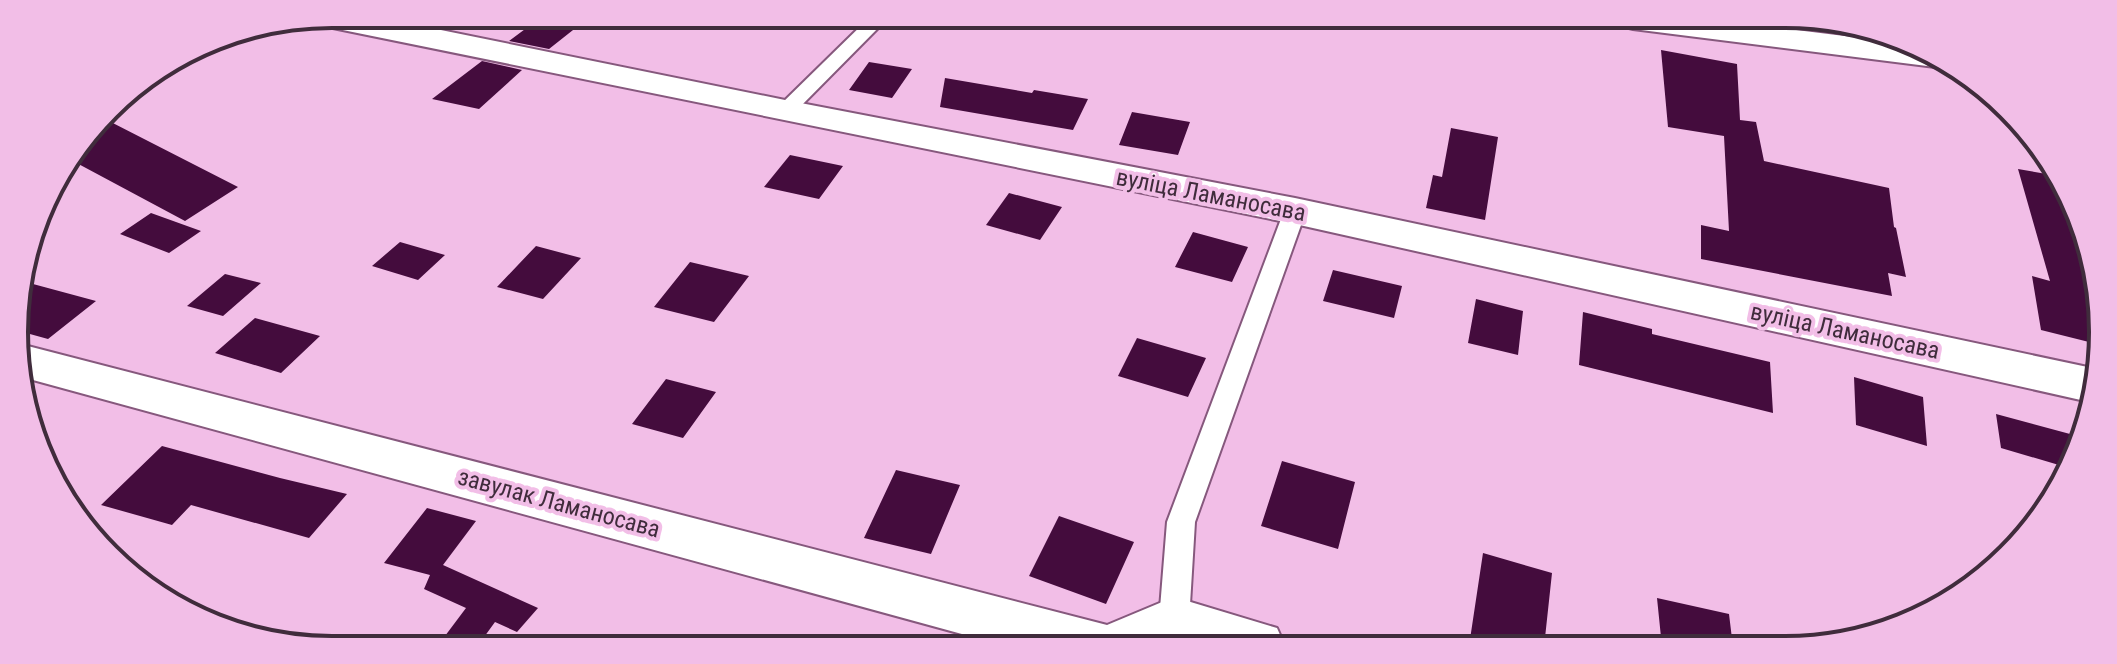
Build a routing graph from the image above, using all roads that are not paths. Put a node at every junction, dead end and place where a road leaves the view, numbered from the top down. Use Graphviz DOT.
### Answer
graph roads {
  1 [pos="381,28"];
  2 [pos="869,28"];
  3 [pos="1705,28"];
  4 [pos="1906,53"];
  5 [pos="785,111"];
  6 [pos="1295,211"];
  7 [pos="30,362"];
  8 [pos="2084,383"];
  9 [pos="1174,621"];
  10 [pos="1058,636"];
  11 [pos="1142,636"];
  12 [pos="1224,636"];
  1 -- 5 [label="street, вуліца Ламаносава"];
  2 -- 5 [label="lane"];
  3 -- 4 [label="street"];
  5 -- 6 [label="street, вуліца Ламаносава"];
  6 -- 8 [label="street, вуліца Ламаносава"];
  6 -- 9 [label="lane"];
  7 -- 10 [label="street, завулак Ламаносава"];
  9 -- 11 [label="street"];
  9 -- 12 [label="street"];
}
